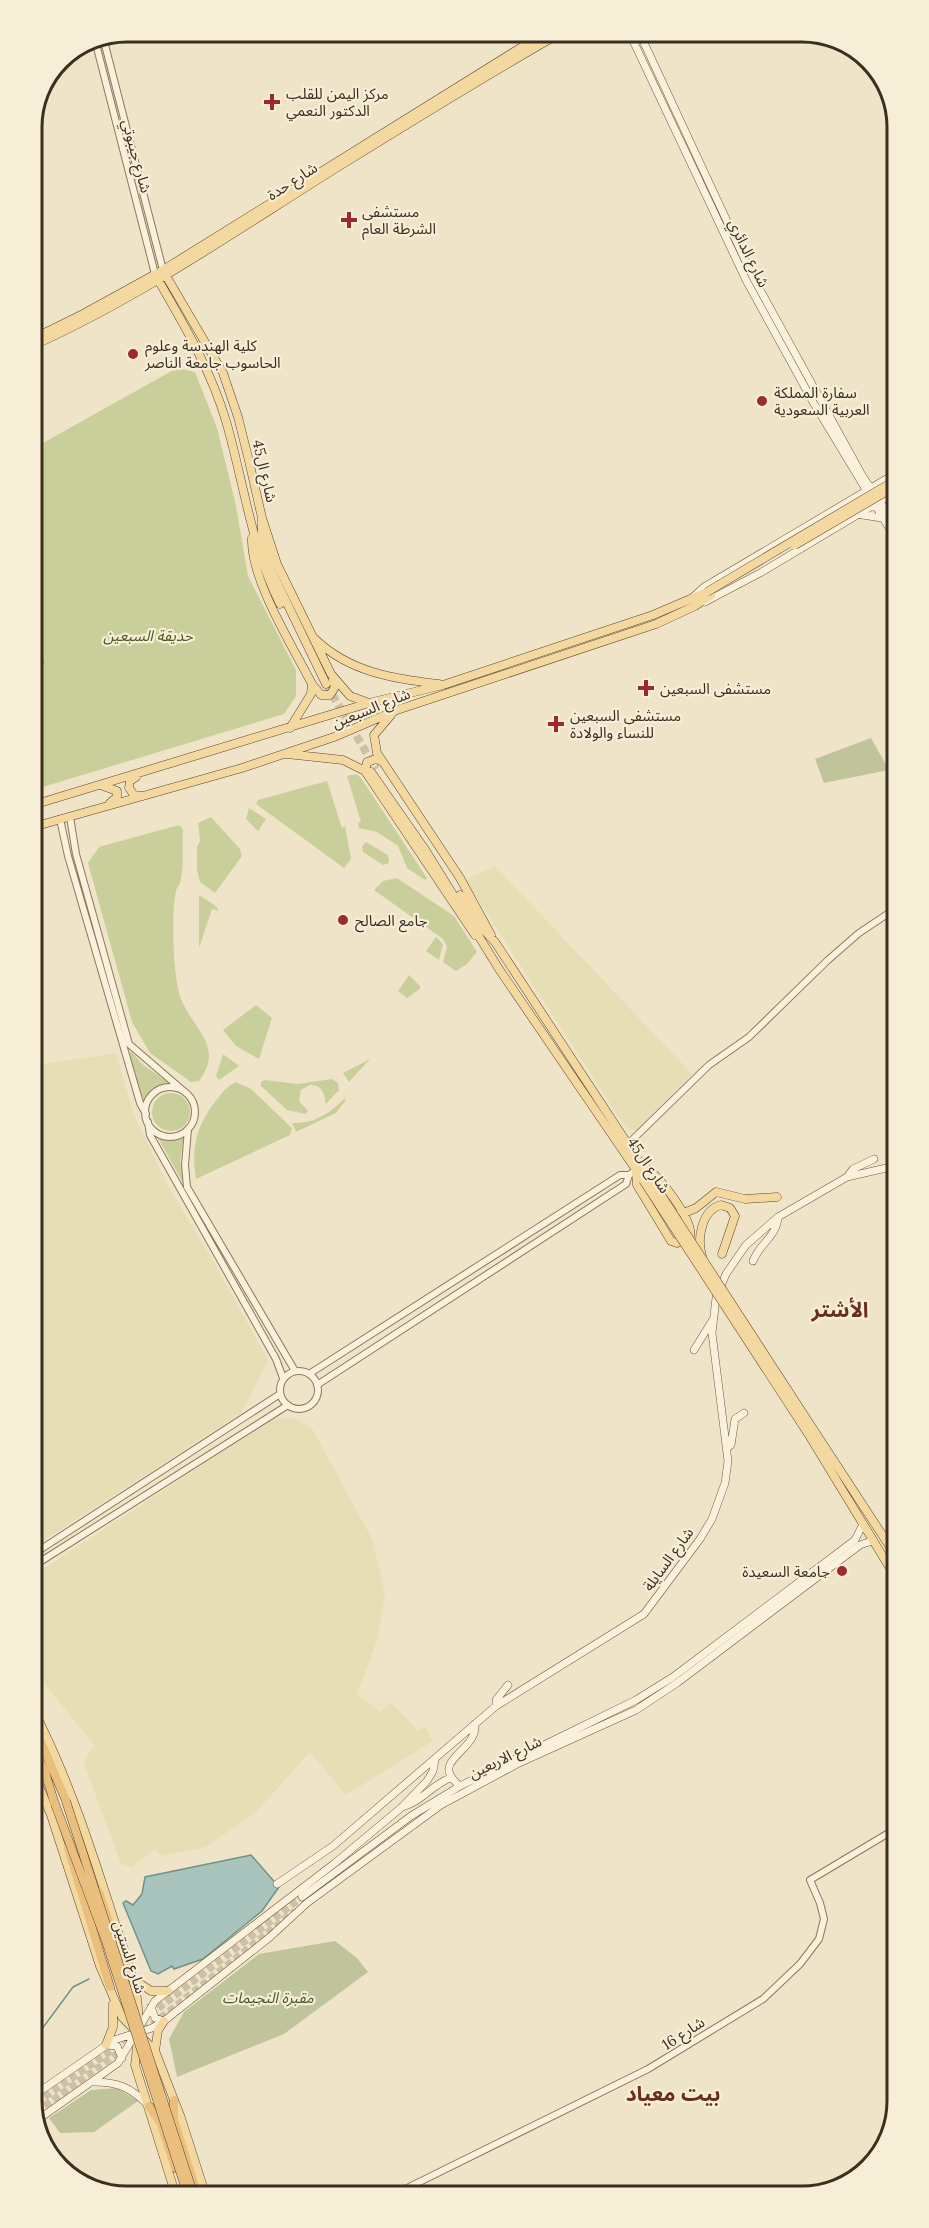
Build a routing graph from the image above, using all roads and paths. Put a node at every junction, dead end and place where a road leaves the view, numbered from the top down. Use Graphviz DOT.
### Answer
graph roads {
  1 [pos="530,42"];
  2 [pos="545,42"];
  3 [pos="634,42"];
  4 [pos="644,42"];
  5 [pos="105,45"];
  6 [pos="97,47"];
  7 [pos="161,275"];
  8 [pos="750,278"];
  9 [pos="42,334"];
  10 [pos="42,341"];
  11 [pos="816,392"];
  12 [pos="808,394"];
  13 [pos="821,400"];
  14 [pos="813,402"];
  15 [pos="238,417"];
  16 [pos="226,421"];
  17 [pos="860,478"];
  18 [pos="887,478"];
  19 [pos="880,482"];
  20 [pos="887,485"];
  21 [pos="868,490"];
  22 [pos="887,492"];
  23 [pos="857,496"];
  24 [pos="887,497"];
  25 [pos="876,503"];
  26 [pos="841,504"];
  27 [pos="887,508"];
  28 [pos="884,515"];
  29 [pos="853,516"];
  30 [pos="887,517"];
  31 [pos="262,518"];
  32 [pos="887,521"];
  33 [pos="252,531"];
  34 [pos="709,593"];
  35 [pos="692,603"];
  36 [pos="310,634"];
  37 [pos="331,674"];
  38 [pos="312,684"];
  39 [pos="443,685"];
  40 [pos="369,704"];
  41 [pos="397,710"];
  42 [pos="290,729"];
  43 [pos="284,754"];
  44 [pos="381,761"];
  45 [pos="371,771"];
  46 [pos="140,774"];
  47 [pos="101,786"];
  48 [pos="142,796"];
  49 [pos="42,802"];
  50 [pos="106,806"];
  51 [pos="70,817"];
  52 [pos="60,819"];
  53 [pos="42,824"];
  54 [pos="887,914"];
  55 [pos="495,942"];
  56 [pos="115,1007"];
  57 [pos="126,1045"];
  58 [pos="186,1093"];
  59 [pos="146,1114"];
  60 [pos="148,1122"];
  61 [pos="188,1129"];
  62 [pos="626,1147"];
  63 [pos="874,1159"];
  64 [pos="887,1168"];
  65 [pos="633,1172"];
  66 [pos="646,1174"];
  67 [pos="847,1178"];
  68 [pos="184,1189"];
  69 [pos="777,1197"];
  70 [pos="681,1211"];
  71 [pos="778,1217"];
  72 [pos="722,1254"];
  73 [pos="704,1261"];
  74 [pos="753,1261"];
  75 [pos="712,1321"];
  76 [pos="694,1350"];
  77 [pos="295,1371"];
  78 [pos="309,1374"];
  79 [pos="283,1378"];
  80 [pos="317,1385"];
  81 [pos="280,1394"];
  82 [pos="288,1405"];
  83 [pos="744,1413"];
  84 [pos="810,1430"];
  85 [pos="727,1448"];
  86 [pos="92,1518"];
  87 [pos="99,1524"];
  88 [pos="862,1526"];
  89 [pos="872,1541"];
  90 [pos="857,1542"];
  91 [pos="887,1543"];
  92 [pos="42,1549"];
  93 [pos="42,1561"];
  94 [pos="887,1564"];
  95 [pos="508,1685"];
  96 [pos="496,1706"];
  97 [pos="475,1724"];
  98 [pos="42,1727"];
  99 [pos="42,1743"];
  100 [pos="435,1760"];
  101 [pos="518,1760"];
  102 [pos="42,1770"];
  103 [pos="450,1778"];
  104 [pos="460,1786"];
  105 [pos="42,1793"];
  106 [pos="66,1801"];
  107 [pos="55,1804"];
  108 [pos="402,1807"];
  109 [pos="413,1819"];
  110 [pos="887,1834"];
  111 [pos="335,1863"];
  112 [pos="277,1884"];
  113 [pos="133,1979"];
  114 [pos="110,1987"];
  115 [pos="168,1991"];
  116 [pos="151,2007"];
  117 [pos="164,2021"];
  118 [pos="138,2031"];
  119 [pos="106,2045"];
  120 [pos="155,2051"];
  121 [pos="122,2058"];
  122 [pos="164,2074"];
  123 [pos="93,2082"];
  124 [pos="143,2085"];
  125 [pos="42,2090"];
  126 [pos="174,2100"];
  127 [pos="149,2106"];
  128 [pos="44,2116"];
  129 [pos="173,2186"];
  130 [pos="183,2186"];
  131 [pos="183,2186"];
  132 [pos="193,2186"];
  133 [pos="193,2186"];
  134 [pos="203,2186"];
  135 [pos="411,2186"];
  1 -- 7 [label="main road, شارع حدة"];
  2 -- 7 [label="main road, شارع حدة"];
  3 -- 8 [label="main road, شارع الدائري"];
  4 -- 8 [label="main road, شارع الدائري"];
  5 -- 7 [label="street, شارع جيبوتي"];
  6 -- 7 [label="street, شارع جيبوتي"];
  7 -- 9 [label="main road, شارع حدة"];
  7 -- 10 [label="main road, شارع حدة"];
  7 -- 15 [label="main road, شارع ال45"];
  7 -- 16 [label="main road, شارع ال45"];
  8 -- 11 [label="main road, شارع الدائري"];
  8 -- 12 [label="main road, شارع الدائري"];
  11 -- 12 [label="main road"];
  11 -- 13 [label="main road, شارع الدائري"];
  12 -- 14 [label="main road, شارع الدائري"];
  13 -- 14 [label="main road"];
  13 -- 17 [label="main road, شارع الدائري"];
  14 -- 17 [label="main road, شارع الدائري"];
  15 -- 16 [label="main road"];
  15 -- 31 [label="main road, شارع ال45"];
  16 -- 33 [label="main road, شارع ال45"];
  17 -- 19 [label="main road"];
  17 -- 21 [label="main road"];
  17 -- 23 [label="main road"];
  18 -- 19 [label="main road"];
  19 -- 21 [label="main road"];
  20 -- 34 [label="main road, bridge"];
  21 -- 23 [label="main road"];
  21 -- 25 [label="main road"];
  22 -- 34 [label="main road, bridge"];
  23 -- 26 [label="main road"];
  24 -- 25 [label="main road"];
  25 -- 28 [label="main road"];
  25 -- 29 [label="main road"];
  26 -- 29 [label="main road"];
  26 -- 35 [label="main road"];
  27 -- 28 [label="main road"];
  28 -- 29 [label="main road"];
  28 -- 30 [label="main road"];
  28 -- 32 [label="main road"];
  29 -- 35 [label="main road"];
  31 -- 33 [label="main road, شارع ال45"];
  31 -- 36 [label="main road"];
  33 -- 38 [label="main road"];
  34 -- 35 [label="main road, شارع السبعين"];
  35 -- 39 [label="main road, شارع السبعين"];
  35 -- 41 [label="main road, شارع السبعين"];
  36 -- 37 [label="main road"];
  36 -- 39 [label="main road"];
  37 -- 38 [label="main road"];
  37 -- 40 [label="main road"];
  38 -- 42 [label="main road"];
  39 -- 40 [label="main road, شارع السبعين"];
  40 -- 42 [label="main road, شارع السبعين"];
  41 -- 43 [label="main road, شارع السبعين"];
  41 -- 44 [label="main road"];
  42 -- 46 [label="main road, شارع السبعين"];
  43 -- 45 [label="main road"];
  43 -- 48 [label="main road, شارع السبعين"];
  44 -- 45 [label="main road"];
  44 -- 55 [label="main road"];
  45 -- 55 [label="main road, شارع ال45"];
  45 -- 62 [label="main road, شارع ال45"];
  46 -- 47 [label="main road, شارع السبعين"];
  46 -- 48 [label="main road"];
  47 -- 49 [label="main road, شارع السبعين"];
  47 -- 50 [label="main road"];
  48 -- 50 [label="main road, شارع السبعين"];
  50 -- 51 [label="main road, شارع السبعين"];
  51 -- 52 [label="main road, شارع السبعين"];
  51 -- 56 [label="street"];
  52 -- 53 [label="main road, شارع السبعين"];
  52 -- 56 [label="street"];
  54 -- 62 [label="street"];
  55 -- 62 [label="main road, شارع ال45"];
  56 -- 57 [label="street"];
  57 -- 58 [label="street"];
  57 -- 59 [label="street"];
  58 -- 59 [label="street"];
  58 -- 61 [label="street"];
  59 -- 60 [label="street"];
  60 -- 61 [label="street"];
  60 -- 68 [label="street"];
  61 -- 68 [label="street"];
  62 -- 65 [label="main road, شارع ال45"];
  62 -- 66 [label="main road, شارع ال45"];
  63 -- 67 [label="main road"];
  64 -- 67 [label="main road, شارع السايلة"];
  65 -- 66 [label="main road, شارع ال45"];
  65 -- 70 [label="main road"];
  65 -- 78 [label="street"];
  65 -- 80 [label="street"];
  66 -- 70 [label="main road"];
  66 -- 73 [label="main road, شارع ال45, bridge"];
  66 -- 84 [label="main road, شارع ال45, bridge"];
  67 -- 71 [label="main road, شارع السايلة"];
  68 -- 77 [label="street"];
  68 -- 79 [label="street"];
  69 -- 70 [label="main road"];
  71 -- 74 [label="main road"];
  71 -- 75 [label="main road, شارع السايلة"];
  72 -- 73 [label="main road"];
  73 -- 84 [label="main road, شارع ال45, bridge"];
  75 -- 76 [label="main road"];
  75 -- 85 [label="main road, شارع السايلة"];
  77 -- 78 [label="street"];
  77 -- 79 [label="street"];
  78 -- 80 [label="street"];
  79 -- 81 [label="street"];
  80 -- 82 [label="street"];
  81 -- 82 [label="street"];
  81 -- 86 [label="street"];
  82 -- 87 [label="street"];
  83 -- 85 [label="main road"];
  84 -- 88 [label="main road, شارع ال45"];
  84 -- 91 [label="main road, شارع ال45"];
  85 -- 96 [label="main road, شارع السايلة"];
  86 -- 87 [label="street"];
  86 -- 92 [label="street"];
  87 -- 93 [label="street"];
  88 -- 89 [label="main road, شارع ال45"];
  88 -- 90 [label="main road, شارع الاربعين"];
  89 -- 90 [label="main road, شارع الاربعين"];
  89 -- 94 [label="main road, شارع ال45"];
  90 -- 101 [label="main road, شارع الاربعين"];
  95 -- 96 [label="main road"];
  96 -- 97 [label="main road, شارع السايلة"];
  97 -- 100 [label="main road, شارع السايلة"];
  97 -- 103 [label="main road"];
  98 -- 113 [label="main road, شارع الستين"];
  99 -- 106 [label="highway, شارع الستين"];
  100 -- 108 [label="main road"];
  100 -- 112 [label="main road, شارع السايلة"];
  101 -- 104 [label="main road, شارع الاربعين"];
  101 -- 109 [label="main road, شارع الاربعين"];
  102 -- 107 [label="highway, شارع الستين"];
  103 -- 104 [label="main road"];
  103 -- 108 [label="main road"];
  104 -- 109 [label="main road, شارع الاربعين"];
  105 -- 114 [label="main road, شارع الستين"];
  106 -- 113 [label="highway"];
  106 -- 132 [label="highway, شارع الستين, bridge"];
  107 -- 114 [label="highway"];
  107 -- 130 [label="highway, شارع الستين, bridge"];
  108 -- 109 [label="main road"];
  108 -- 111 [label="main road"];
  109 -- 111 [label="main road, شارع الاربعين"];
  109 -- 117 [label="main road, شارع الاربعين"];
  110 -- 135 [label="street, شارع 16"];
  111 -- 115 [label="main road"];
  113 -- 114 [label="main road"];
  113 -- 115 [label="main road"];
  113 -- 118 [label="main road, شارع الستين"];
  114 -- 118 [label="main road"];
  114 -- 119 [label="main road"];
  115 -- 116 [label="main road"];
  116 -- 117 [label="main road"];
  116 -- 118 [label="main road"];
  117 -- 118 [label="main road, شارع الاربعين"];
  117 -- 120 [label="main road"];
  118 -- 119 [label="main road, شارع الاربعين"];
  118 -- 120 [label="main road"];
  118 -- 121 [label="main road"];
  118 -- 124 [label="main road, شارع الستين"];
  119 -- 121 [label="main road"];
  119 -- 125 [label="main road, شارع الاربعين"];
  120 -- 122 [label="main road"];
  121 -- 123 [label="main road"];
  122 -- 124 [label="main road"];
  122 -- 126 [label="main road"];
  123 -- 127 [label="main road"];
  123 -- 128 [label="main road"];
  124 -- 127 [label="main road, شارع الستين"];
  126 -- 133 [label="highway"];
  126 -- 134 [label="main road"];
  127 -- 129 [label="main road"];
  127 -- 131 [label="highway"];
}
